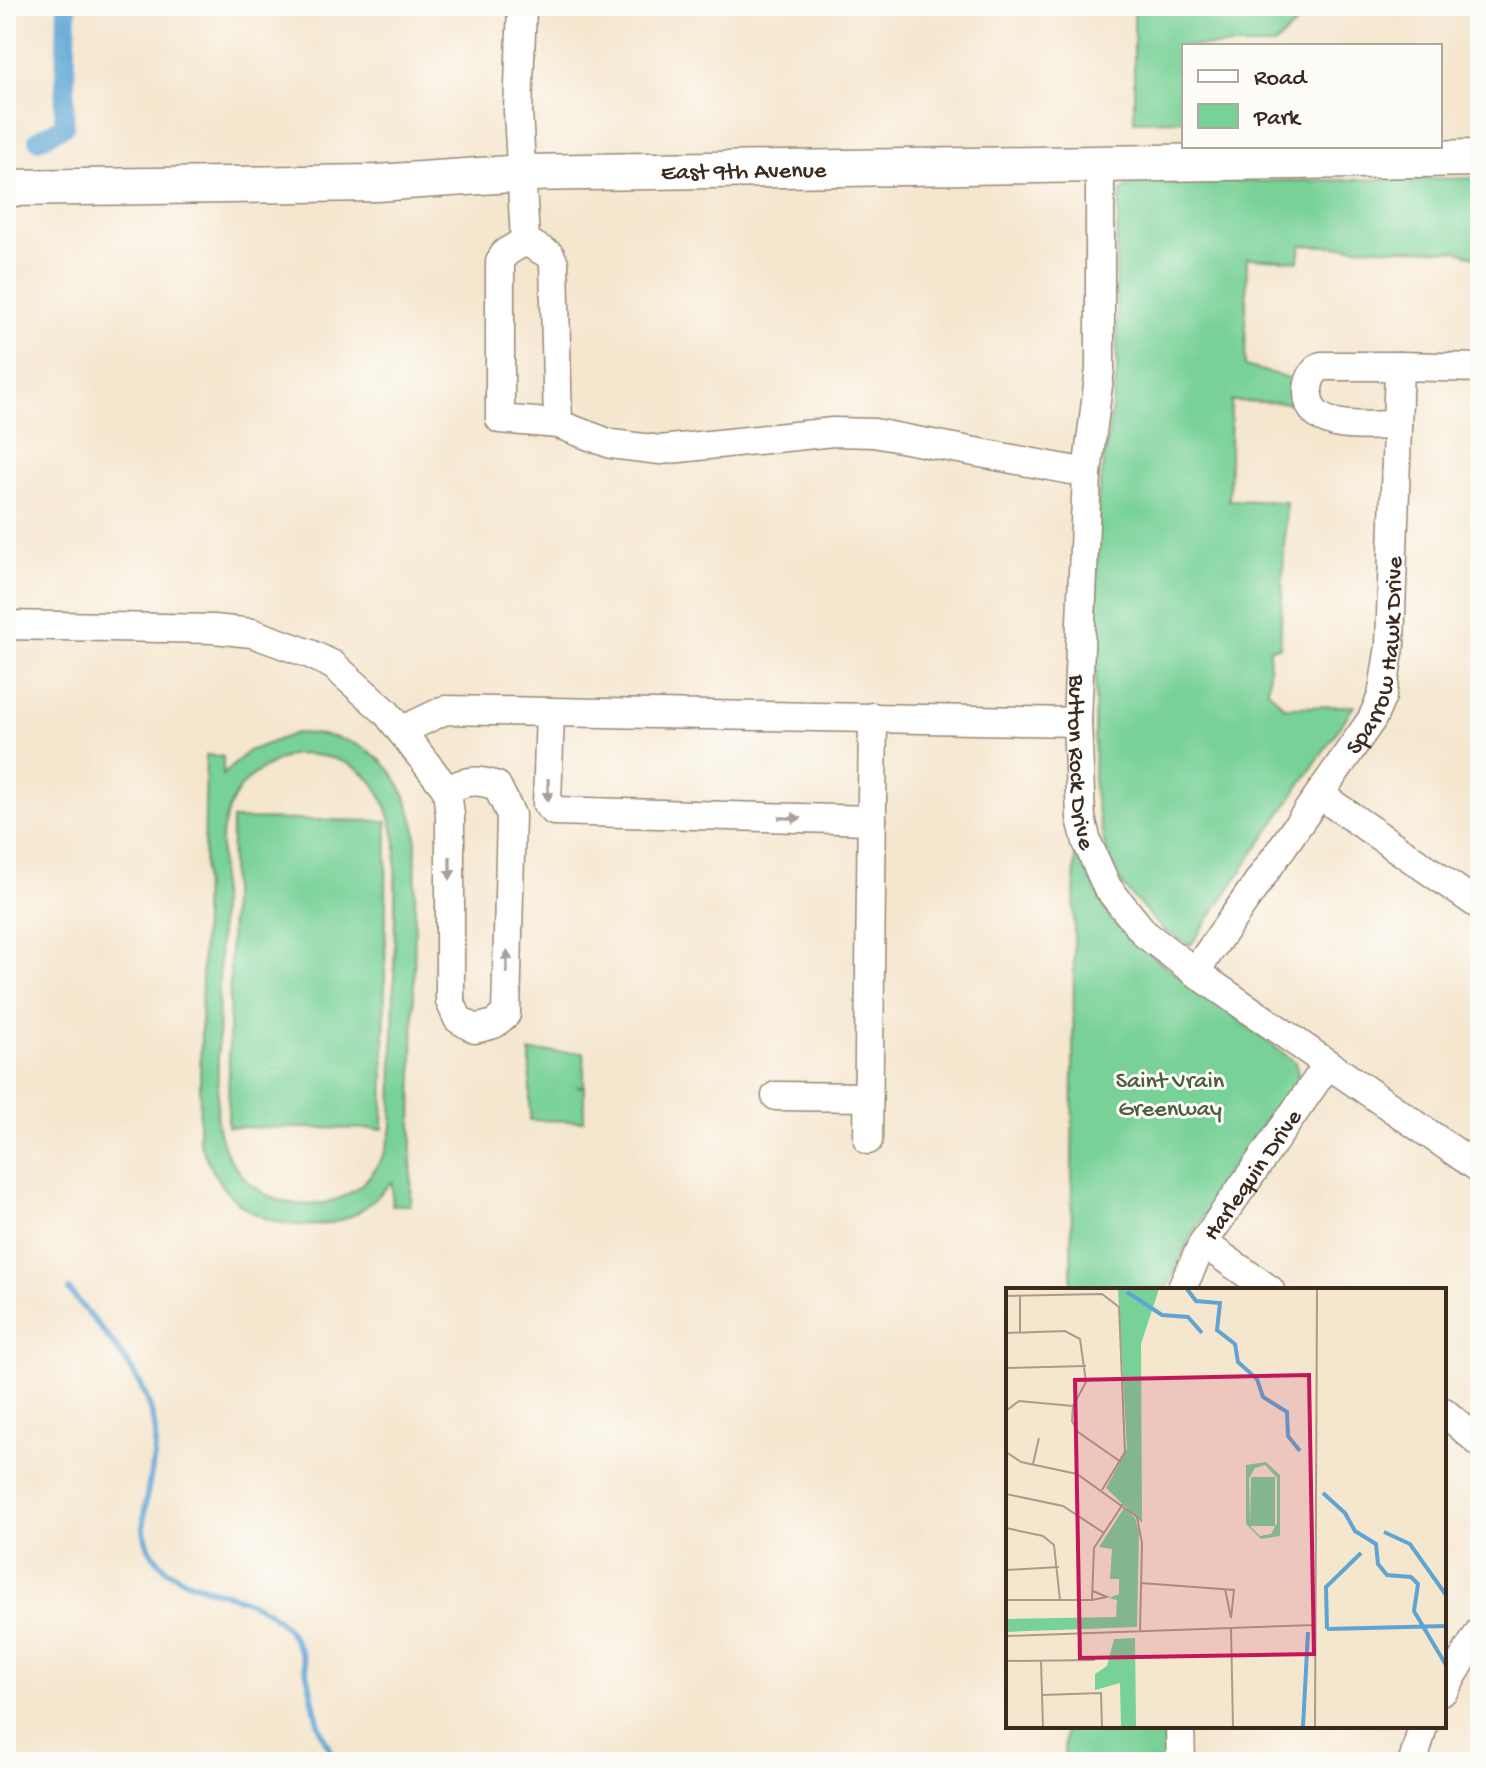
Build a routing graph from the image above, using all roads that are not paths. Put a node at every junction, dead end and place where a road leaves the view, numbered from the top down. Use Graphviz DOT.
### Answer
graph roads {
  1 [pos="522,6"];
  2 [pos="1480,158"];
  3 [pos="1100,165"];
  4 [pos="524,173"];
  5 [pos="6,188"];
  6 [pos="525,241"];
  7 [pos="1399,366"];
  8 [pos="1480,368"];
  9 [pos="558,424"];
  10 [pos="1397,425"];
  11 [pos="1087,473"];
  12 [pos="6,625"];
  13 [pos="550,712"];
  14 [pos="873,717"];
  15 [pos="1077,722"];
  16 [pos="401,731"];
  17 [pos="447,790"];
  18 [pos="1320,795"];
  19 [pos="872,820"];
  20 [pos="1480,906"];
  21 [pos="1195,972"];
  22 [pos="1328,1064"];
  23 [pos="776,1096"];
  24 [pos="868,1097"];
  25 [pos="868,1140"];
  26 [pos="1480,1169"];
  27 [pos="1203,1243"];
  28 [pos="1182,1288"];
  29 [pos="1267,1288"];
  30 [pos="1446,1414"];
  31 [pos="1480,1443"];
  32 [pos="1480,1631"];
  33 [pos="1446,1687"];
  34 [pos="1180,1728"];
  35 [pos="1422,1728"];
  36 [pos="1181,1762"];
  37 [pos="1413,1762"];
  1 -- 4 [label="street"];
  2 -- 3 [label="main road, East 9th Avenue"];
  3 -- 4 [label="main road, East 9th Avenue"];
  3 -- 11 [label="street, Button Rock Drive"];
  4 -- 5 [label="main road, East 9th Avenue"];
  4 -- 6 [label="street"];
  6 -- 9 [label="street"];
  6 -- 9 [label="street"];
  7 -- 8 [label="street"];
  7 -- 10 [label="street, Sparrow Hawk Drive"];
  7 -- 10 [label="street"];
  9 -- 11 [label="street"];
  10 -- 18 [label="street, Sparrow Hawk Drive"];
  11 -- 15 [label="street, Button Rock Drive"];
  12 -- 16 [label="street"];
  13 -- 14 [label="street"];
  13 -- 16 [label="street"];
  13 -- 19 [label="street, one-way"];
  14 -- 15 [label="street"];
  14 -- 19 [label="street"];
  15 -- 21 [label="street, Button Rock Drive"];
  16 -- 17 [label="street"];
  17 -- 17 [label="street, one-way"];
  18 -- 20 [label="street"];
  18 -- 21 [label="street, Sparrow Hawk Drive"];
  19 -- 24 [label="street"];
  21 -- 22 [label="street, Button Rock Drive"];
  22 -- 26 [label="street, Button Rock Drive"];
  22 -- 27 [label="street, Harlequin Drive"];
  23 -- 24 [label="street"];
  24 -- 25 [label="street"];
  27 -- 28 [label="street, Harlequin Drive"];
  27 -- 29 [label="street"];
  30 -- 31 [label="street"];
  32 -- 33 [label="street"];
  34 -- 36 [label="street"];
  35 -- 37 [label="street"];
}
